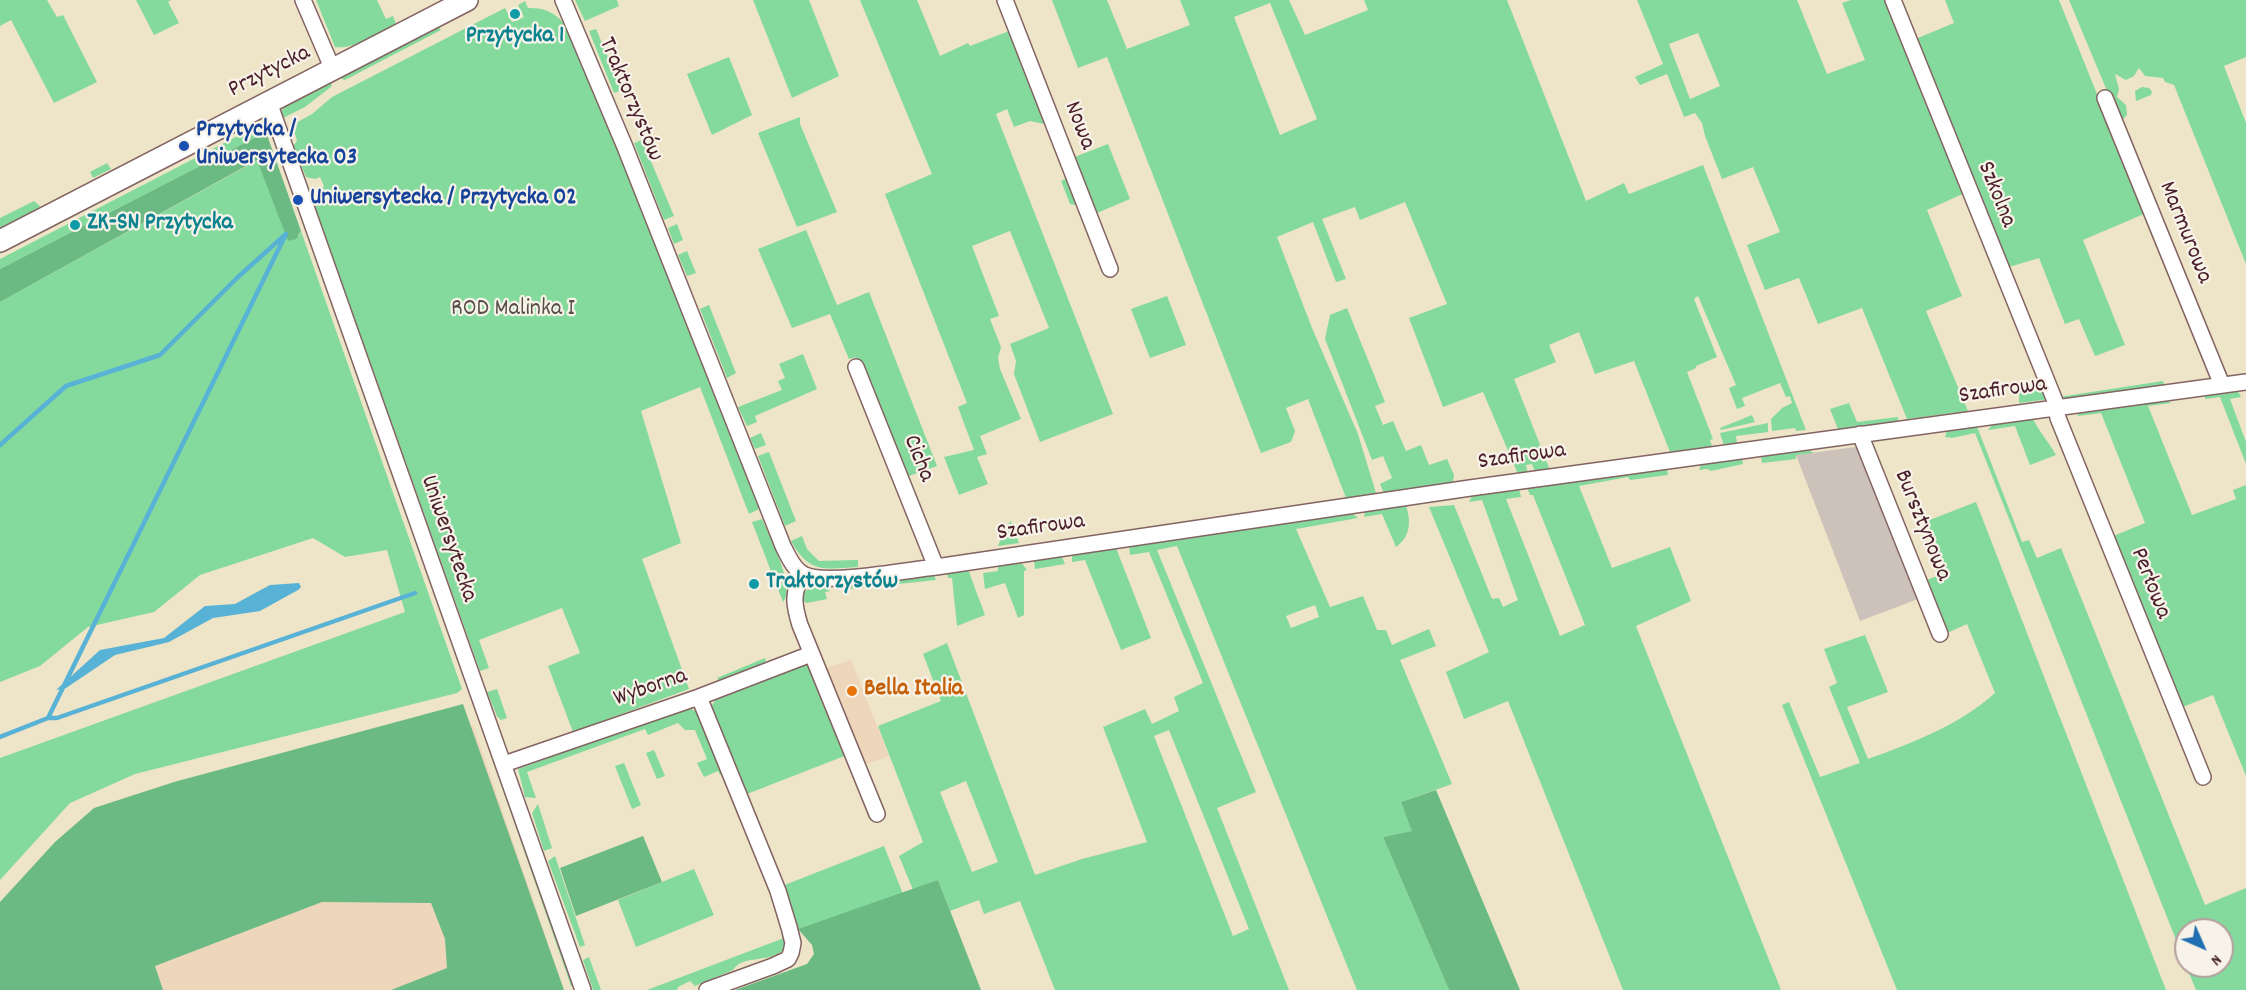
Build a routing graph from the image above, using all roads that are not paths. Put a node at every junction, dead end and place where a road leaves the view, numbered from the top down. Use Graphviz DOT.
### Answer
graph roads {
  1 [pos="303,0"];
  2 [pos="467,0"];
  3 [pos="563,0"];
  4 [pos="1005,0"];
  5 [pos="1893,0"];
  6 [pos="333,70"];
  7 [pos="2105,98"];
  8 [pos="269,102"];
  9 [pos="0,241"];
  10 [pos="1110,269"];
  11 [pos="856,368"];
  12 [pos="2246,382"];
  13 [pos="2222,385"];
  14 [pos="2056,407"];
  15 [pos="1860,434"];
  16 [pos="936,567"];
  17 [pos="804,575"];
  18 [pos="1940,634"];
  19 [pos="811,654"];
  20 [pos="699,697"];
  21 [pos="504,764"];
  22 [pos="2203,777"];
  23 [pos="877,814"];
  24 [pos="584,990"];
  25 [pos="707,990"];
  1 -- 6 [label="street"];
  2 -- 6 [label="main road, Przytycka"];
  3 -- 17 [label="street, Traktorzystów"];
  4 -- 10 [label="street, Nowa"];
  5 -- 14 [label="street, Szkolna"];
  6 -- 8 [label="main road, Przytycka"];
  7 -- 13 [label="street, Marmurowa"];
  8 -- 9 [label="main road, Przytycka"];
  8 -- 21 [label="street, Uniwersytecka"];
  11 -- 16 [label="street, Cicha"];
  12 -- 13 [label="street, Szafirowa"];
  13 -- 14 [label="street, Szafirowa"];
  14 -- 15 [label="street, Szafirowa"];
  14 -- 22 [label="street, Perłowa"];
  15 -- 16 [label="street, Szafirowa"];
  15 -- 18 [label="street, Bursztynowa"];
  16 -- 17 [label="street, Szafirowa"];
  17 -- 19 [label="street"];
  19 -- 20 [label="street, Wyborna"];
  19 -- 23 [label="street"];
  20 -- 21 [label="street, Wyborna"];
  20 -- 25 [label="street"];
  21 -- 24 [label="street, Uniwersytecka"];
}
